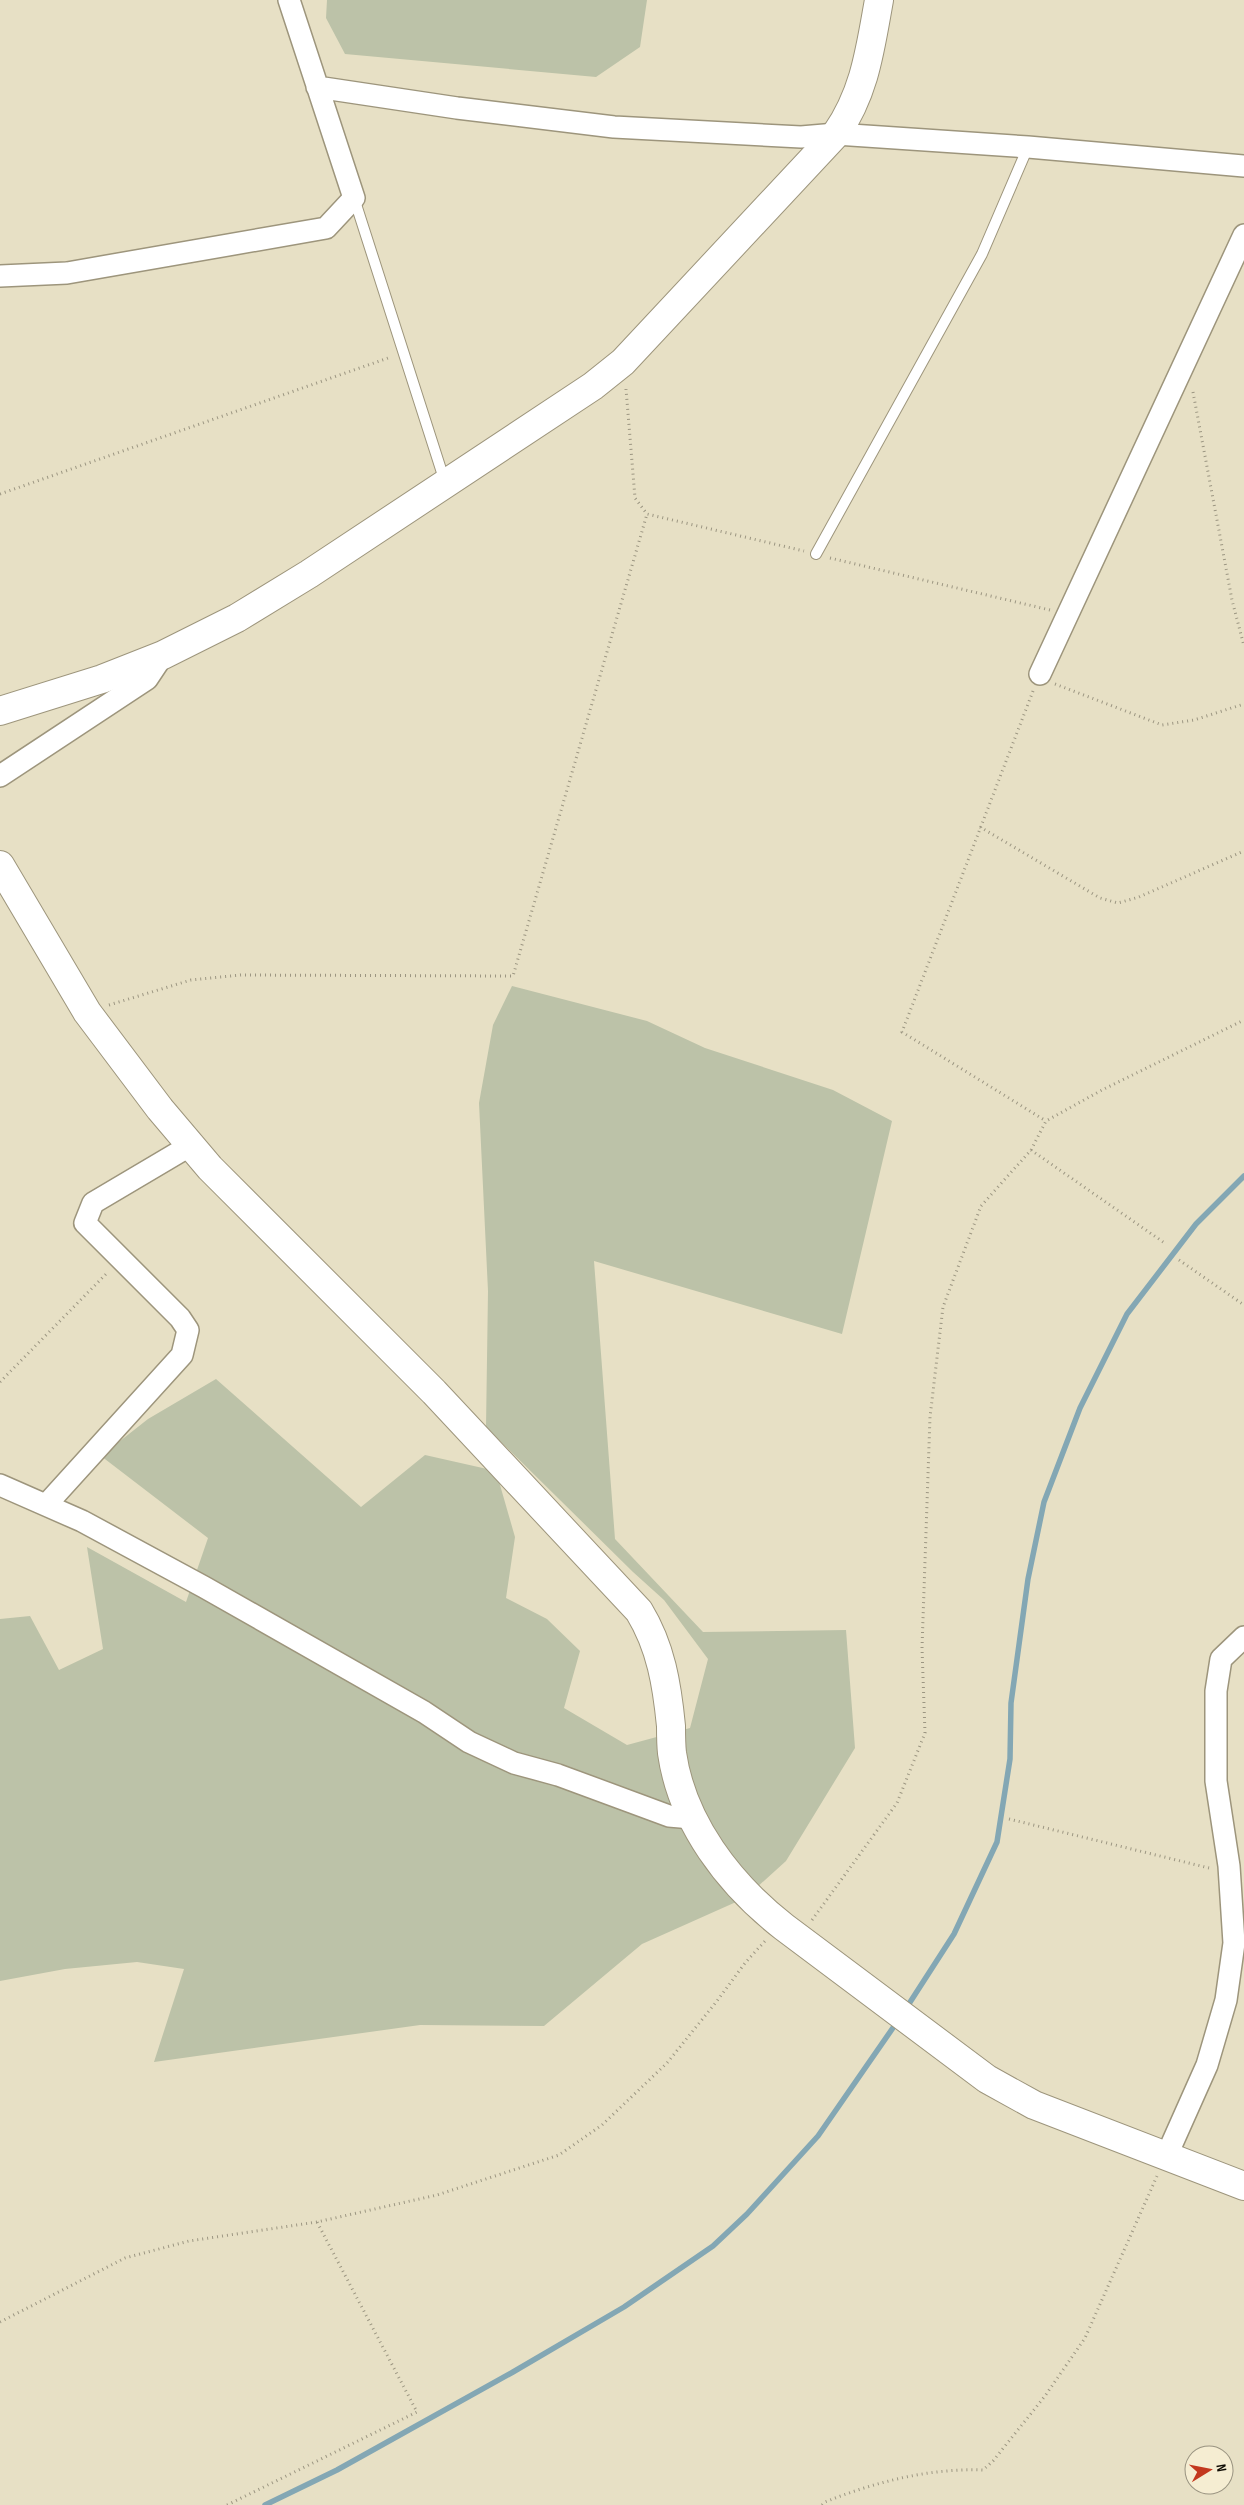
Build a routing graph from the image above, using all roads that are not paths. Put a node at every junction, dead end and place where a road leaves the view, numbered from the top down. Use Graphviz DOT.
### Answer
graph roads {
  1 [pos="289,0"];
  2 [pos="880,0"];
  3 [pos="317,87"];
  4 [pos="836,134"];
  5 [pos="1028,147"];
  6 [pos="1244,166"];
  7 [pos="354,198"];
  8 [pos="1244,235"];
  9 [pos="0,276"];
  10 [pos="446,483"];
  11 [pos="816,554"];
  12 [pos="163,655"];
  13 [pos="1039,675"];
  14 [pos="0,710"];
  15 [pos="0,776"];
  16 [pos="0,864"];
  17 [pos="191,1145"];
  18 [pos="0,1485"];
  19 [pos="46,1505"];
  20 [pos="1244,1637"];
  21 [pos="692,1818"];
  22 [pos="1166,2157"];
  23 [pos="1244,2186"];
  1 -- 3 [label="street"];
  2 -- 4 [label="street"];
  3 -- 4 [label="street"];
  3 -- 7 [label="street"];
  4 -- 5 [label="street"];
  4 -- 10 [label="street"];
  5 -- 6 [label="street"];
  5 -- 11 [label="lane"];
  7 -- 9 [label="street"];
  7 -- 10 [label="lane"];
  8 -- 13 [label="street"];
  10 -- 12 [label="street"];
  12 -- 14 [label="street"];
  12 -- 15 [label="street"];
  16 -- 17 [label="street"];
  17 -- 19 [label="street"];
  17 -- 21 [label="street"];
  18 -- 19 [label="street"];
  19 -- 21 [label="street"];
  20 -- 22 [label="street"];
  21 -- 22 [label="street"];
  22 -- 23 [label="street"];
}
